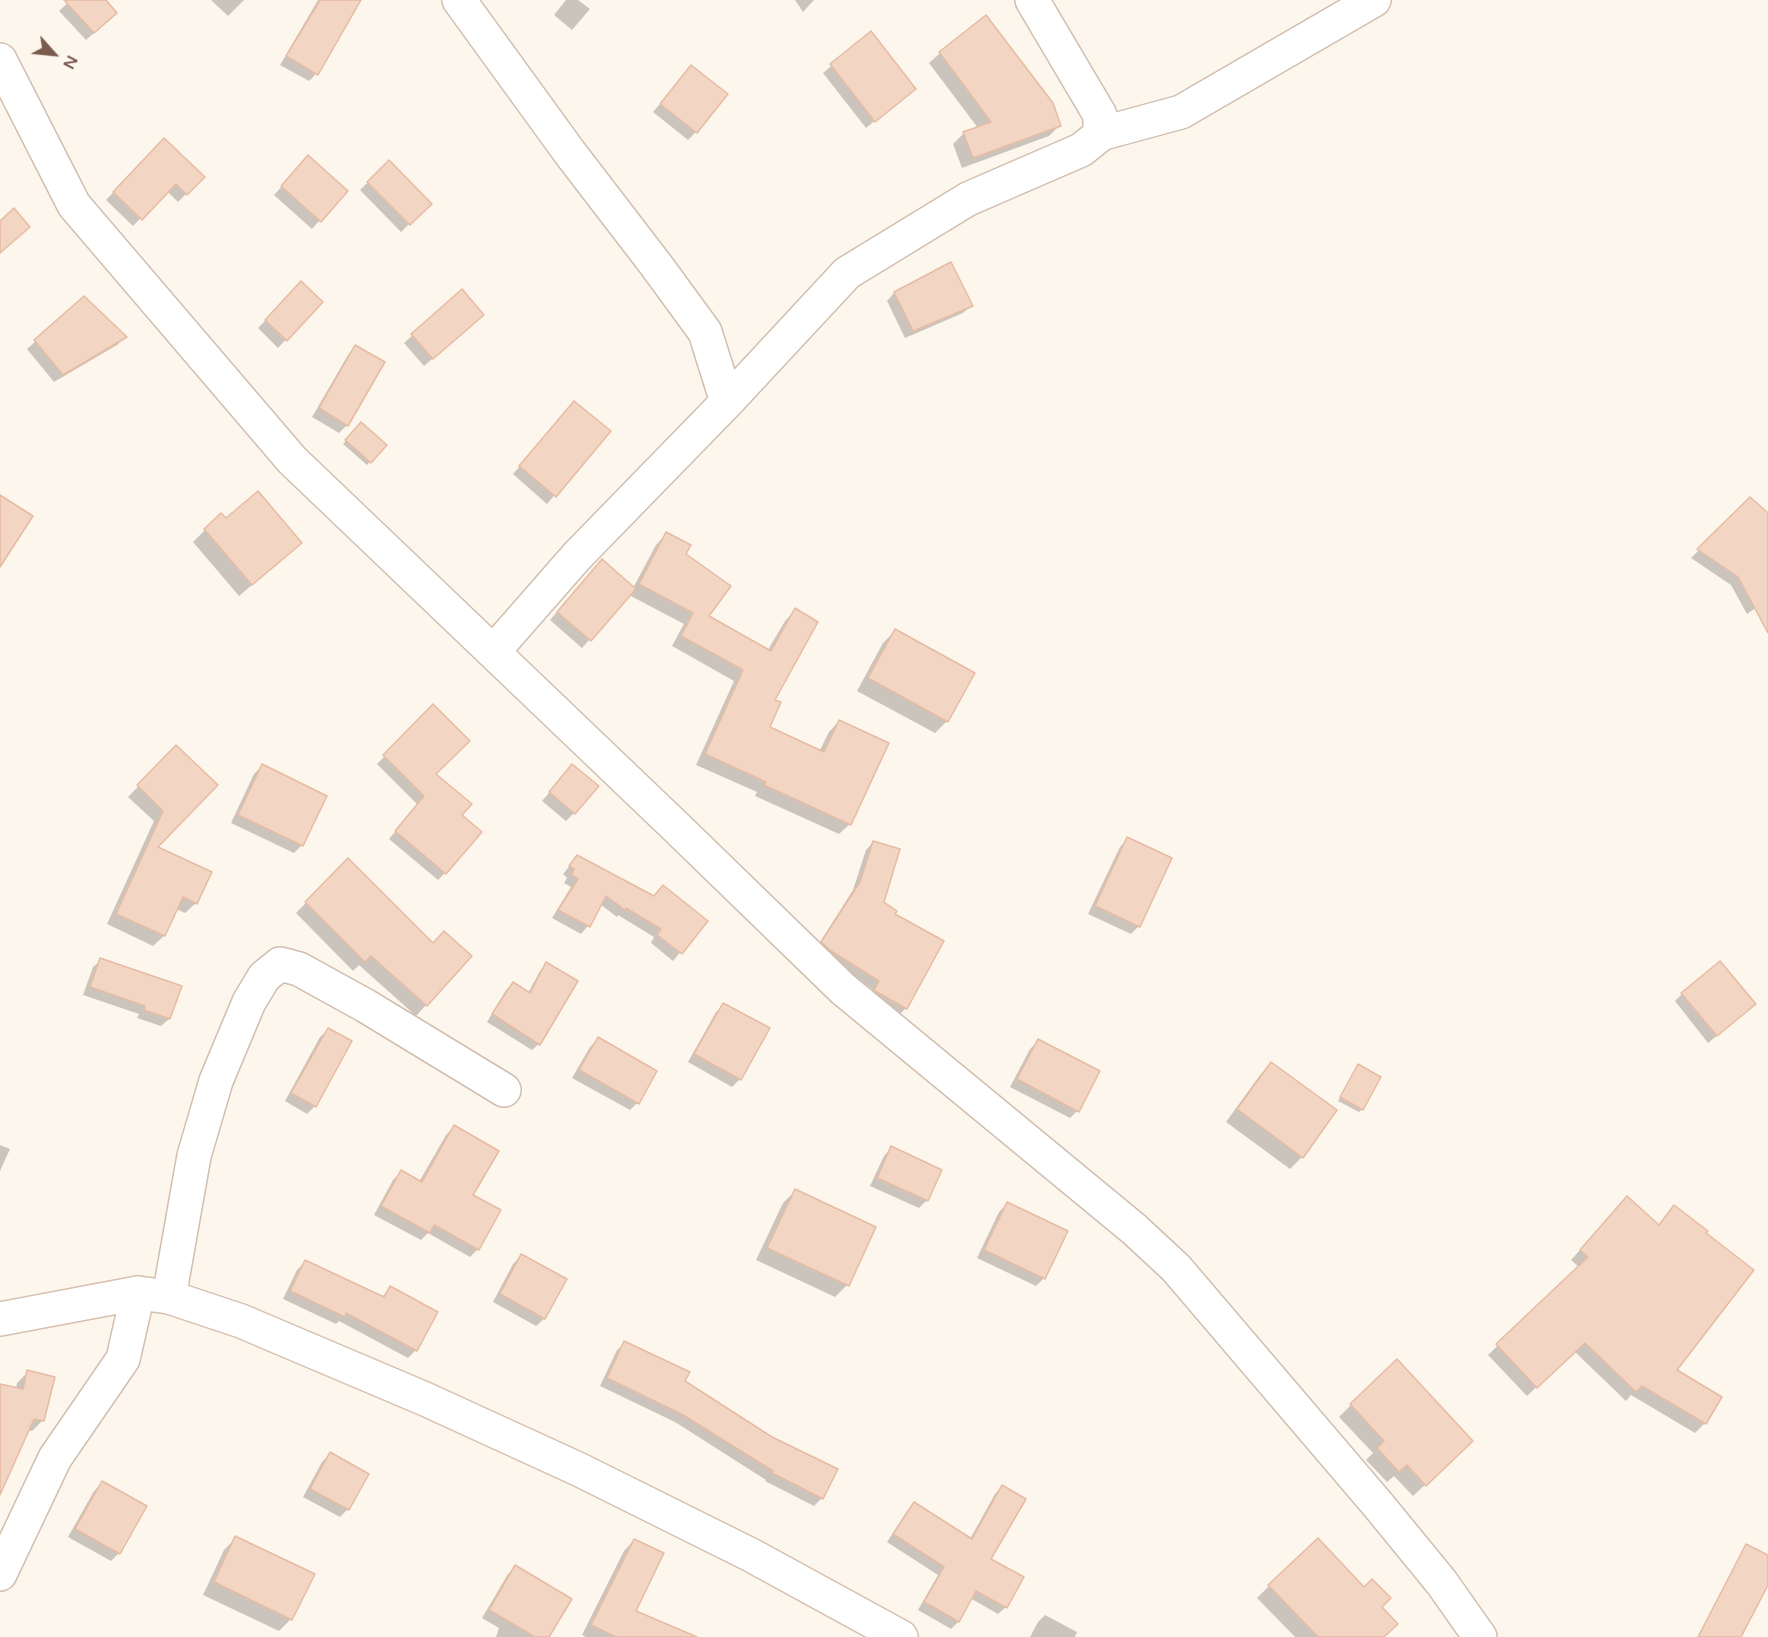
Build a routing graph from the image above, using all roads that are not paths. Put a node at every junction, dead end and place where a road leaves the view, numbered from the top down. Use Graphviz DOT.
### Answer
graph roads {
  1 [pos="459,0"];
  2 [pos="1032,0"];
  3 [pos="1374,0"];
  4 [pos="0,60"];
  5 [pos="1100,134"];
  6 [pos="727,402"];
  7 [pos="493,652"];
  8 [pos="504,1090"];
  9 [pos="153,1295"];
  10 [pos="0,1319"];
  11 [pos="0,1574"];
  12 [pos="901,1637"];
  13 [pos="1480,1637"];
  1 -- 6 [label="street"];
  2 -- 5 [label="street"];
  3 -- 5 [label="street"];
  4 -- 7 [label="street"];
  5 -- 6 [label="street"];
  6 -- 7 [label="street"];
  7 -- 13 [label="street"];
  8 -- 9 [label="street"];
  9 -- 10 [label="street"];
  9 -- 11 [label="street"];
  9 -- 12 [label="street"];
}
